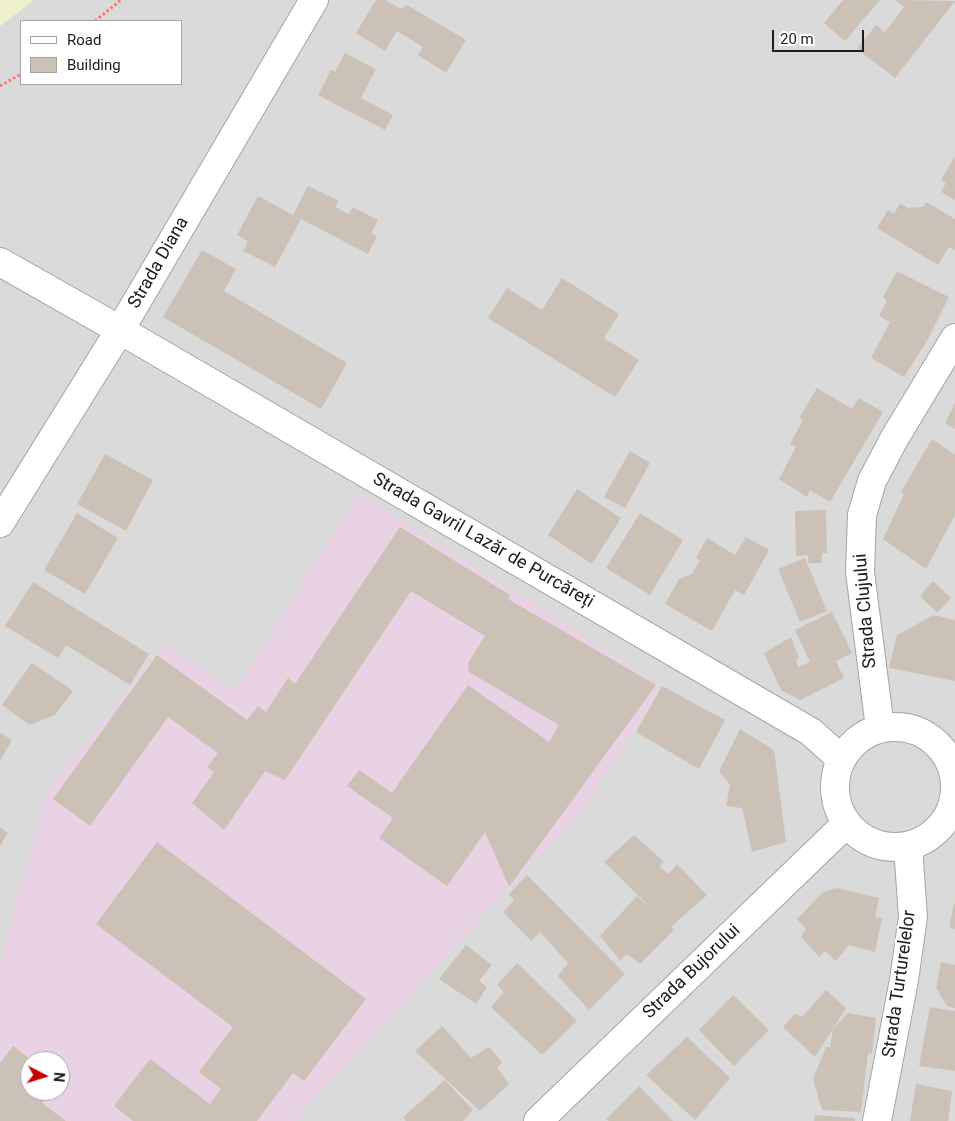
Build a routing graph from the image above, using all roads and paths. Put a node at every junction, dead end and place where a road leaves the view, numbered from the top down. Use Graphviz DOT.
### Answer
graph roads {
  1 [pos="121,0"];
  2 [pos="314,0"];
  3 [pos="96,20"];
  4 [pos="20,75"];
  5 [pos="0,86"];
  6 [pos="0,262"];
  7 [pos="120,330"];
  8 [pos="955,338"];
  9 [pos="0,523"];
  10 [pos="880,728"];
  11 [pos="948,743"];
  12 [pos="841,760"];
  13 [pos="954,799"];
  14 [pos="847,824"];
  15 [pos="908,846"];
  16 [pos="538,1121"];
  17 [pos="877,1121"];
  1 -- 3 [label="path"];
  2 -- 7 [label="street, Strada Diana"];
  4 -- 5 [label="path"];
  6 -- 7 [label="street, Strada Gavril Lazăr de Purcăreți"];
  7 -- 9 [label="street, Strada Diana"];
  7 -- 12 [label="street, Strada Gavril Lazăr de Purcăreți"];
  8 -- 10 [label="street, Strada Clujului"];
  10 -- 11 [label="street"];
  10 -- 12 [label="street"];
  11 -- 13 [label="street"];
  12 -- 14 [label="street"];
  13 -- 15 [label="street"];
  14 -- 15 [label="street"];
  14 -- 16 [label="street, Strada Bujorului"];
  15 -- 17 [label="street, Strada Turturelelor"];
}
